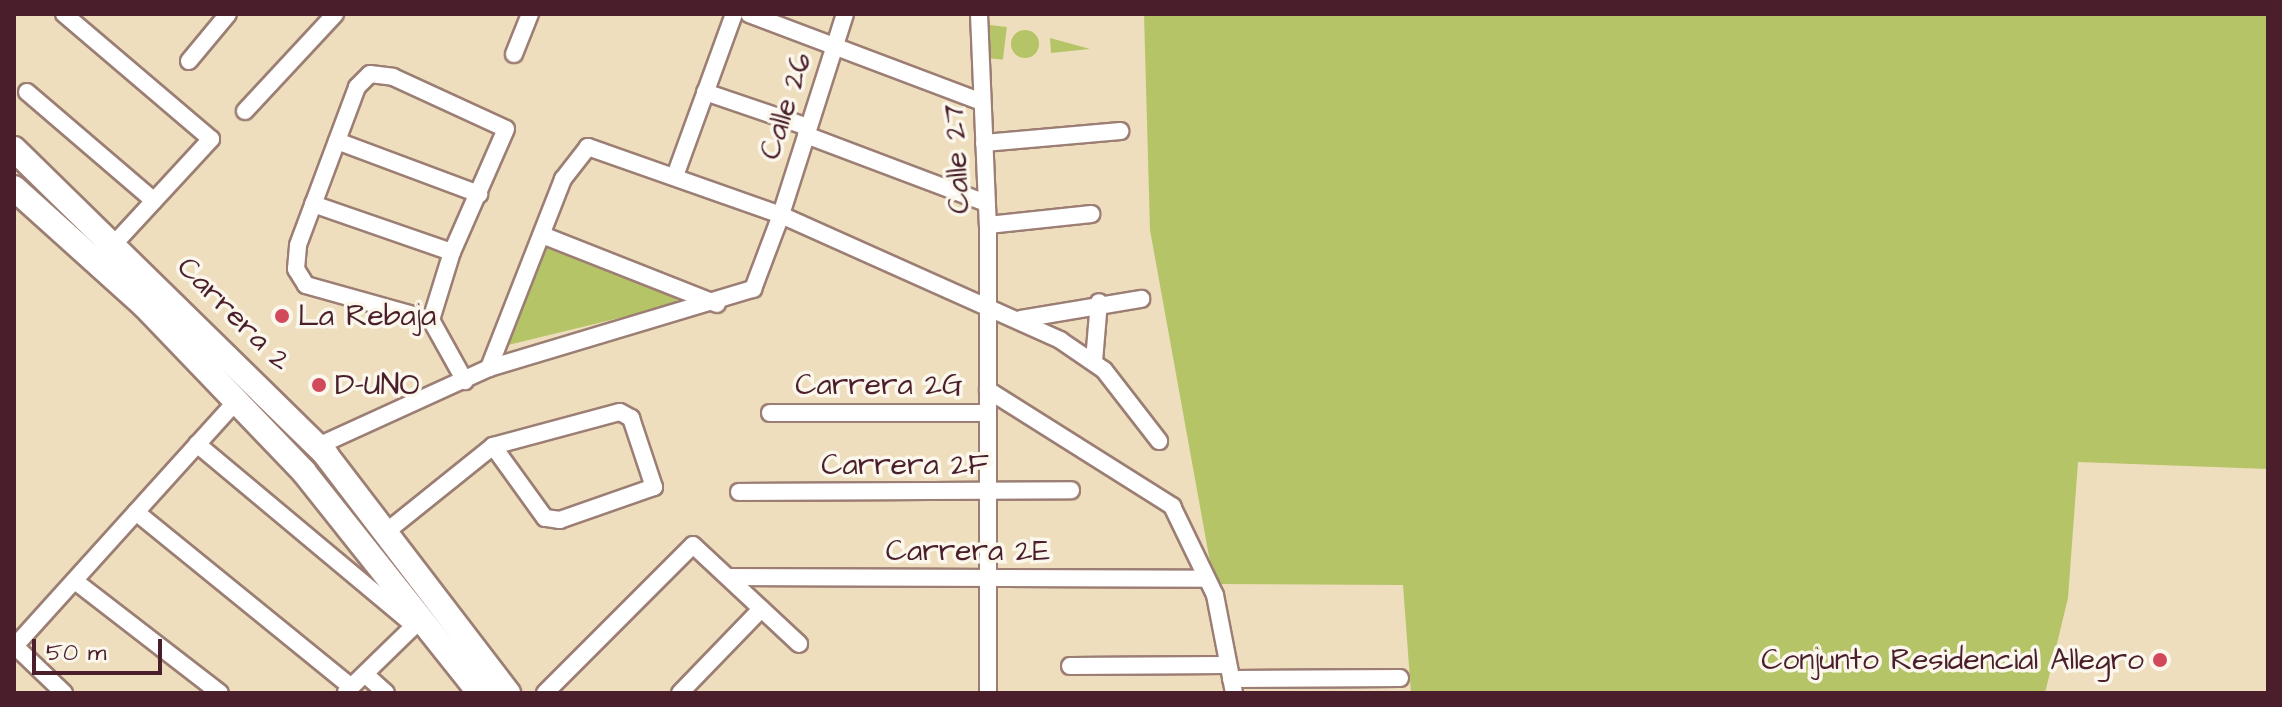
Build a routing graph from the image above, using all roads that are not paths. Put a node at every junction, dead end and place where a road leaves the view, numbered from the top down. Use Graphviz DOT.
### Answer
graph roads {
  1 [pos="64,14"];
  2 [pos="228,14"];
  3 [pos="335,14"];
  4 [pos="530,14"];
  5 [pos="734,14"];
  6 [pos="749,14"];
  7 [pos="845,14"];
  8 [pos="979,14"];
  9 [pos="834,47"];
  10 [pos="514,54"];
  11 [pos="189,61"];
  12 [pos="27,92"];
  13 [pos="705,92"];
  14 [pos="982,102"];
  15 [pos="245,111"];
  16 [pos="807,131"];
  17 [pos="1120,131"];
  18 [pos="337,141"];
  19 [pos="984,143"];
  20 [pos="14,149"];
  21 [pos="675,176"];
  22 [pos="14,188"];
  23 [pos="479,194"];
  24 [pos="154,201"];
  25 [pos="986,203"];
  26 [pos="313,204"];
  27 [pos="1091,214"];
  28 [pos="781,215"];
  29 [pos="988,225"];
  30 [pos="542,235"];
  31 [pos="116,242"];
  32 [pos="452,252"];
  33 [pos="1141,299"];
  34 [pos="986,301"];
  35 [pos="1099,302"];
  36 [pos="717,304"];
  37 [pos="1021,319"];
  38 [pos="431,320"];
  39 [pos="1094,361"];
  40 [pos="489,368"];
  41 [pos="465,381"];
  42 [pos="988,390"];
  43 [pos="237,400"];
  44 [pos="770,413"];
  45 [pos="988,413"];
  46 [pos="1159,441"];
  47 [pos="197,444"];
  48 [pos="493,446"];
  49 [pos="322,450"];
  50 [pos="304,472"];
  51 [pos="344,478"];
  52 [pos="1071,490"];
  53 [pos="320,492"];
  54 [pos="739,492"];
  55 [pos="989,494"];
  56 [pos="136,512"];
  57 [pos="386,532"];
  58 [pos="730,577"];
  59 [pos="1206,579"];
  60 [pos="989,580"];
  61 [pos="75,581"];
  62 [pos="761,609"];
  63 [pos="419,621"];
  64 [pos="799,644"];
  65 [pos="14,646"];
  66 [pos="1070,666"];
  67 [pos="366,675"];
  68 [pos="1400,678"];
  69 [pos="1231,679"];
  70 [pos="348,690"];
  71 [pos="64,693"];
  72 [pos="220,693"];
  73 [pos="386,693"];
  74 [pos="480,693"];
  75 [pos="508,693"];
  76 [pos="545,693"];
  77 [pos="680,693"];
  78 [pos="988,693"];
  1 -- 24 [label="street"];
  2 -- 11 [label="street"];
  3 -- 15 [label="street"];
  4 -- 10 [label="street"];
  5 -- 13 [label="street"];
  6 -- 9 [label="street"];
  7 -- 9 [label="street, Calle 26"];
  8 -- 14 [label="street, Calle 27"];
  9 -- 14 [label="street"];
  9 -- 16 [label="street, Calle 26"];
  12 -- 24 [label="street"];
  13 -- 16 [label="street"];
  13 -- 21 [label="street"];
  14 -- 19 [label="street, Calle 27"];
  16 -- 25 [label="street"];
  16 -- 28 [label="street, Calle 26"];
  17 -- 19 [label="street"];
  18 -- 23 [label="street"];
  18 -- 23 [label="street"];
  18 -- 26 [label="street"];
  19 -- 25 [label="street, Calle 27"];
  20 -- 31 [label="main road, Carrera 2"];
  21 -- 28 [label="street"];
  21 -- 30 [label="street"];
  22 -- 43 [label="main road, Carrera 2"];
  23 -- 32 [label="street"];
  24 -- 31 [label="street"];
  25 -- 29 [label="street, Calle 27"];
  26 -- 32 [label="street"];
  26 -- 38 [label="street"];
  27 -- 29 [label="street"];
  28 -- 34 [label="street"];
  28 -- 36 [label="street, Calle 26"];
  29 -- 34 [label="street, Calle 27"];
  30 -- 36 [label="street"];
  30 -- 40 [label="street"];
  31 -- 49 [label="main road, Carrera 2"];
  32 -- 38 [label="street"];
  33 -- 35 [label="street"];
  34 -- 37 [label="street"];
  34 -- 42 [label="street, Calle 27"];
  35 -- 37 [label="street"];
  35 -- 39 [label="street"];
  36 -- 40 [label="street, Calle 26"];
  37 -- 39 [label="street"];
  38 -- 41 [label="street"];
  39 -- 46 [label="street"];
  40 -- 41 [label="street, Calle 26"];
  41 -- 49 [label="street, Calle 26"];
  42 -- 45 [label="street, Calle 27"];
  42 -- 59 [label="street"];
  43 -- 47 [label="street"];
  43 -- 50 [label="main road, Carrera 2"];
  44 -- 45 [label="street, Carrera 2G"];
  45 -- 55 [label="street, Calle 27"];
  47 -- 56 [label="street"];
  47 -- 63 [label="street"];
  48 -- 48 [label="street"];
  48 -- 57 [label="street"];
  49 -- 50 [label="main road"];
  49 -- 51 [label="main road, Carrera 2"];
  50 -- 53 [label="main road, Carrera 2"];
  51 -- 53 [label="main road"];
  51 -- 57 [label="main road, Carrera 2"];
  52 -- 55 [label="street, Carrera 2F"];
  53 -- 63 [label="main road, Carrera 2"];
  54 -- 55 [label="street, Carrera 2F"];
  55 -- 60 [label="street, Calle 27"];
  56 -- 61 [label="street"];
  56 -- 70 [label="street"];
  57 -- 75 [label="main road, Carrera 2"];
  58 -- 60 [label="street, Carrera 2E"];
  58 -- 62 [label="street"];
  58 -- 76 [label="street"];
  59 -- 60 [label="street, Carrera 2E"];
  59 -- 69 [label="street"];
  60 -- 78 [label="street, Calle 27"];
  61 -- 65 [label="street"];
  61 -- 72 [label="street"];
  62 -- 64 [label="street"];
  62 -- 77 [label="street"];
  63 -- 67 [label="street"];
  63 -- 74 [label="main road, Carrera 2"];
  65 -- 71 [label="street"];
  66 -- 69 [label="street"];
  67 -- 70 [label="street"];
  67 -- 73 [label="street"];
  68 -- 69 [label="street"];
}
